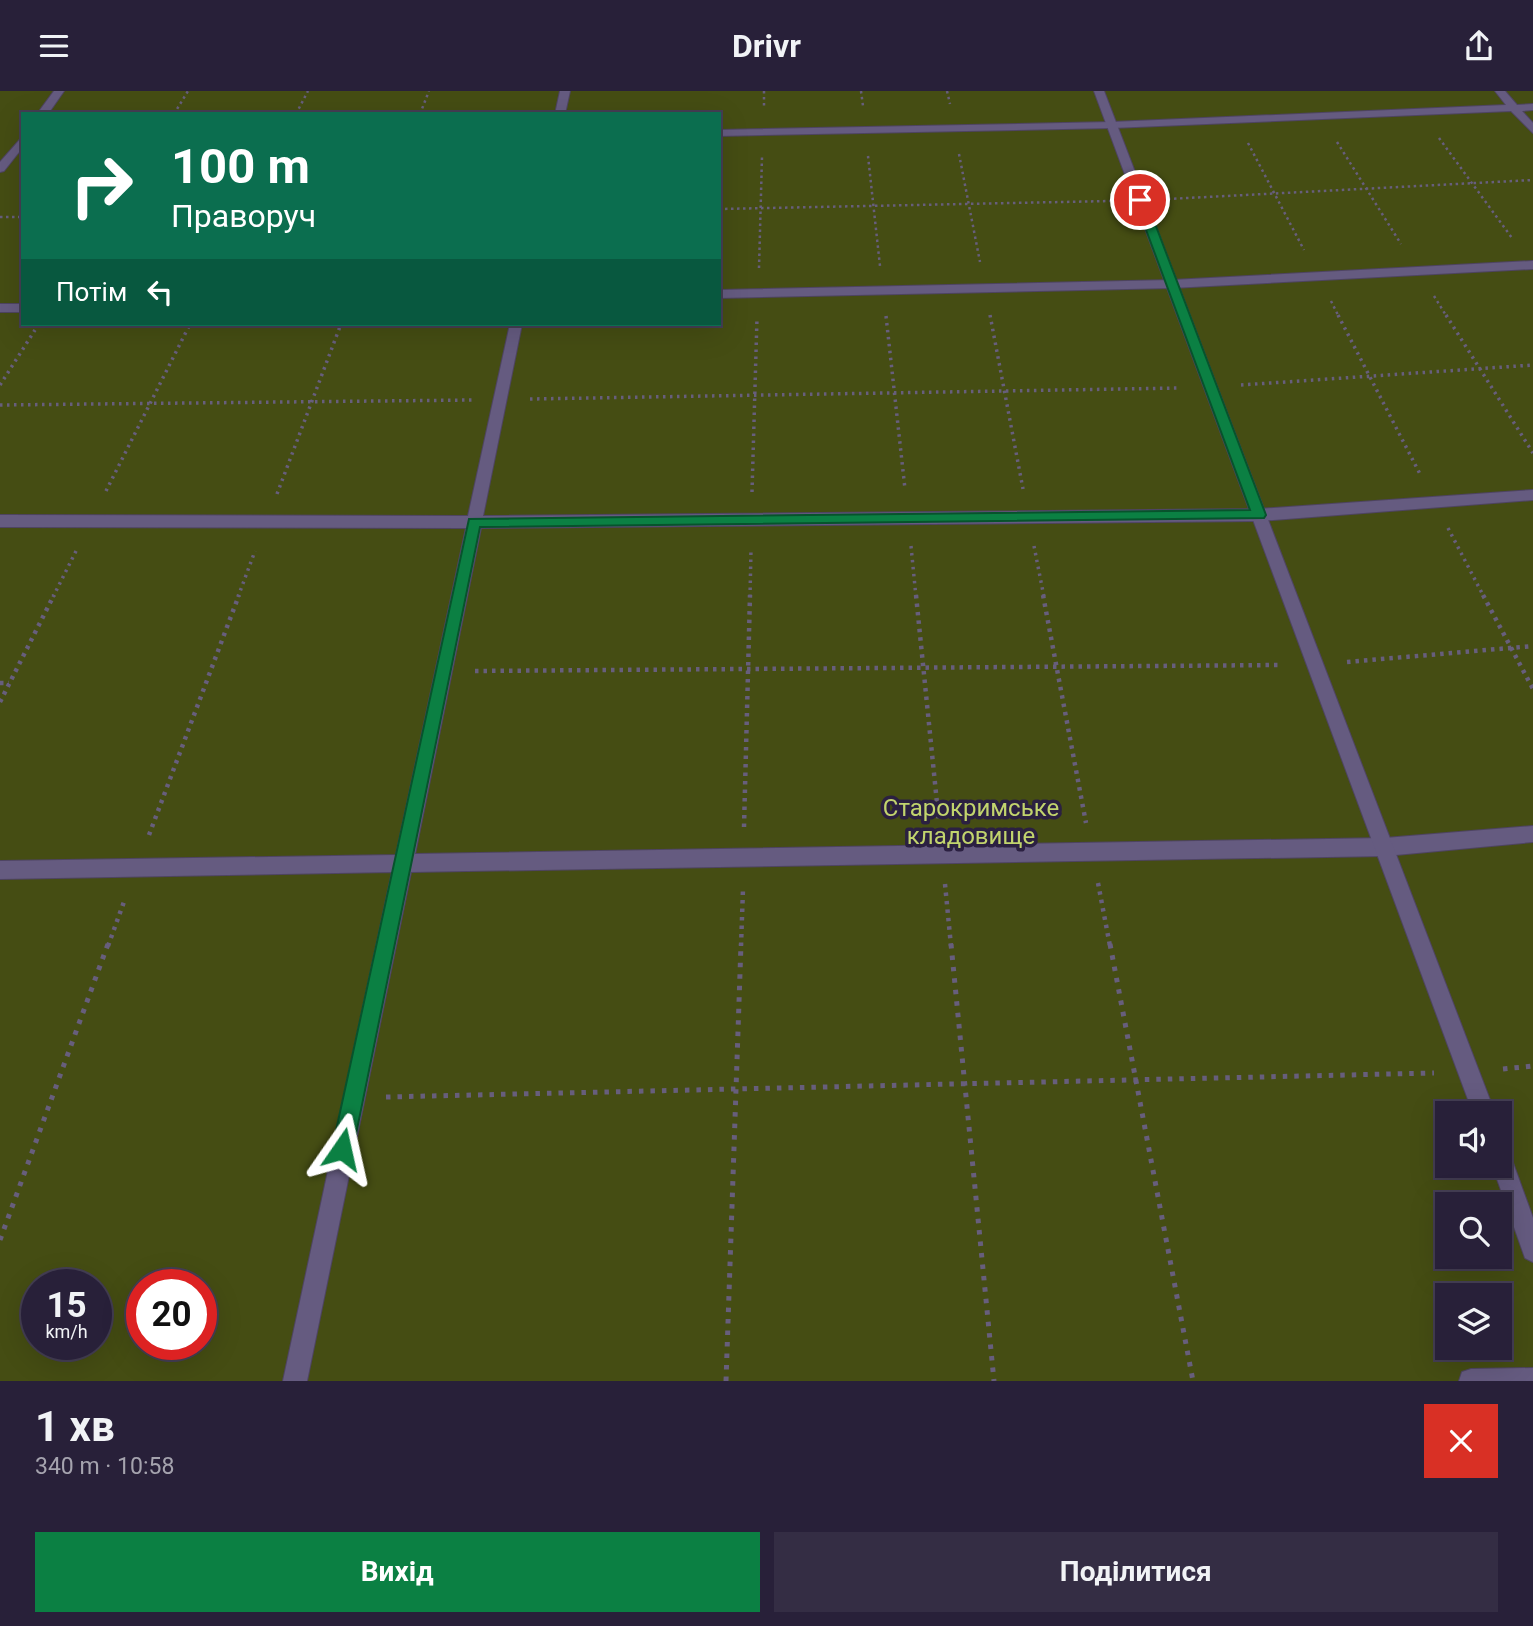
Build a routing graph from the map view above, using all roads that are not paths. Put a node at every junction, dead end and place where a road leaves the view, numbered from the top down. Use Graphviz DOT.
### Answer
graph roads {
  1 [pos="59,91"];
  2 [pos="565,91"];
  3 [pos="1100,91"];
  4 [pos="1500,91"];
  5 [pos="1514,107"];
  6 [pos="1533,107"];
  7 [pos="43,112"];
  8 [pos="560,112"];
  9 [pos="1112,125"];
  10 [pos="1533,130"];
  11 [pos="721,133"];
  12 [pos="21,143"];
  13 [pos="0,146"];
  14 [pos="0,169"];
  15 [pos="1532,265"];
  16 [pos="1172,284"];
  17 [pos="721,294"];
  18 [pos="0,308"];
  19 [pos="21,308"];
  20 [pos="516,326"];
  21 [pos="1533,495"];
  22 [pos="1259,515"];
  23 [pos="0,521"];
  24 [pos="474,522"];
  25 [pos="1533,834"];
  26 [pos="1385,847"];
  27 [pos="403,864"];
  28 [pos="0,870"];
  29 [pos="1480,1101"];
  30 [pos="1507,1178"];
  31 [pos="1533,1250"];
  32 [pos="1533,1380"];
  33 [pos="296,1381"];
  34 [pos="1471,1381"];
  1 -- 7 [label="street"];
  2 -- 8 [label="street"];
  3 -- 9 [label="street"];
  4 -- 5 [label="street"];
  5 -- 6 [label="street"];
  5 -- 9 [label="street"];
  5 -- 10 [label="street"];
  9 -- 11 [label="street"];
  9 -- 16 [label="street"];
  12 -- 13 [label="street"];
  12 -- 14 [label="street"];
  15 -- 16 [label="street"];
  16 -- 17 [label="street"];
  16 -- 22 [label="street"];
  18 -- 19 [label="street"];
  20 -- 24 [label="street"];
  21 -- 22 [label="street"];
  22 -- 24 [label="street"];
  22 -- 26 [label="street"];
  23 -- 24 [label="street"];
  24 -- 27 [label="street"];
  25 -- 26 [label="street"];
  26 -- 27 [label="street"];
  26 -- 29 [label="street"];
  27 -- 28 [label="street"];
  27 -- 33 [label="street"];
  30 -- 31 [label="street"];
  32 -- 34 [label="street"];
}
